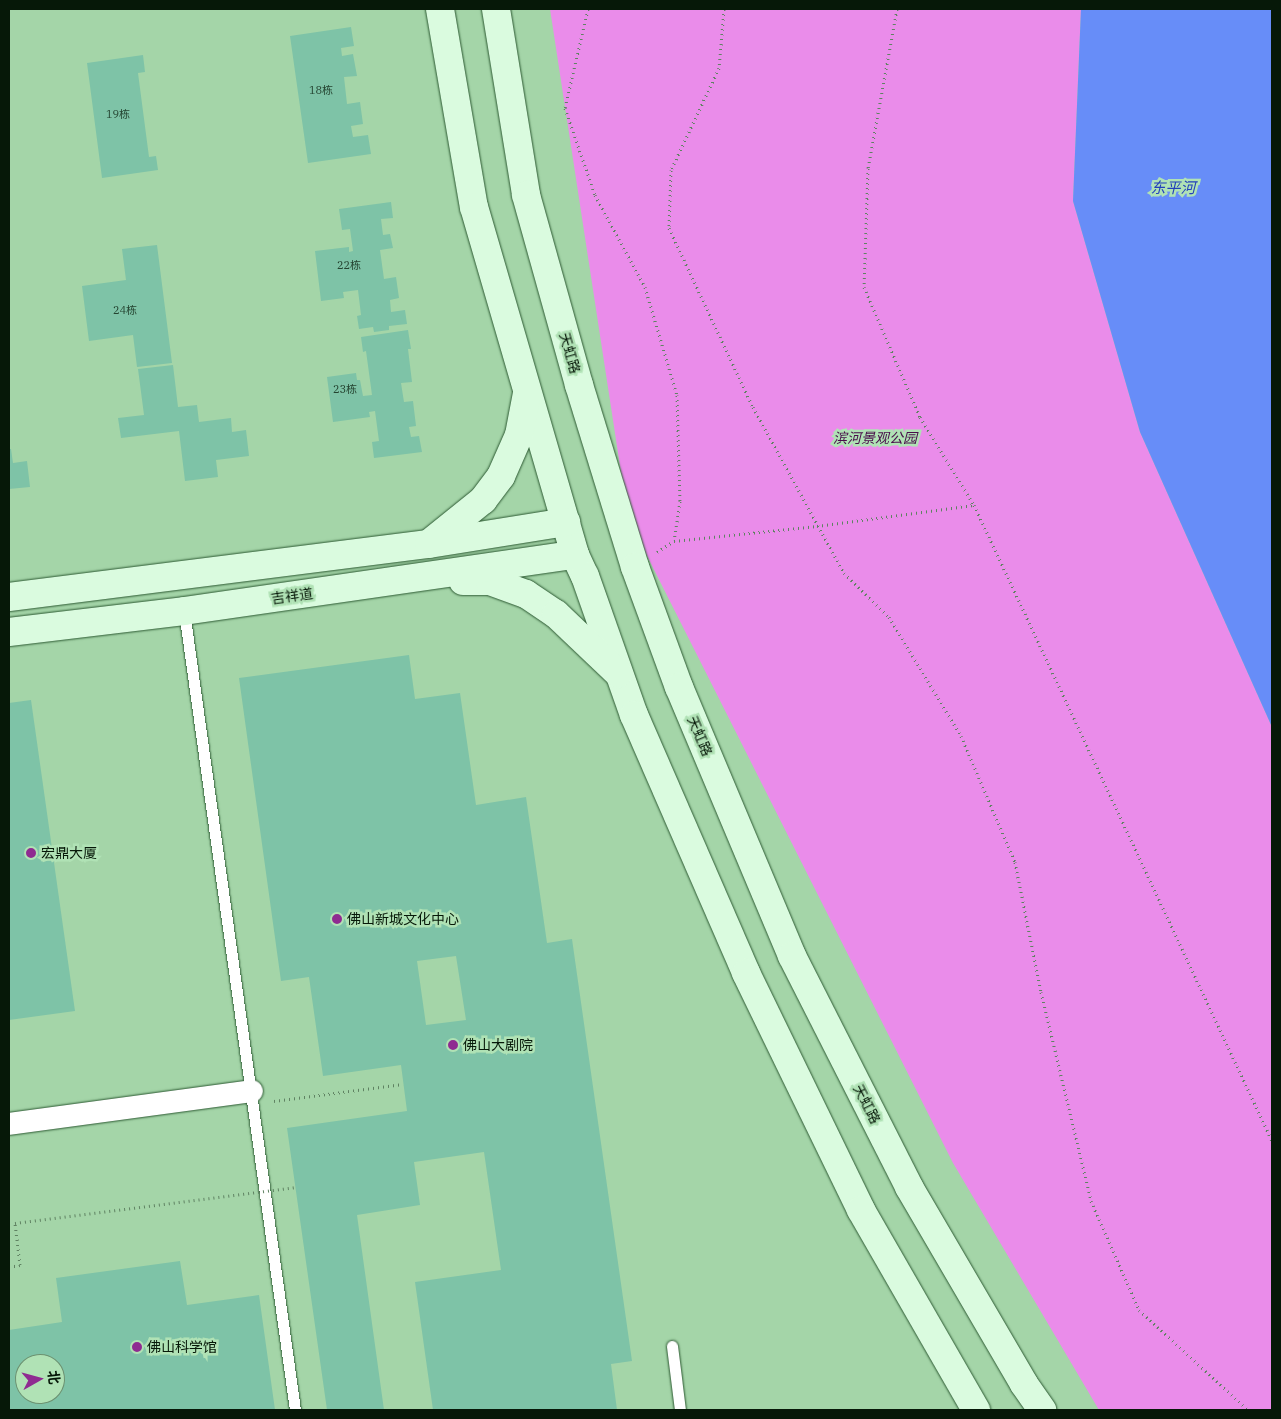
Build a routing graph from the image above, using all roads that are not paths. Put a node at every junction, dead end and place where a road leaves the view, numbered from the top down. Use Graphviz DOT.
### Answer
graph roads {
  1 [pos="440,9"];
  2 [pos="496,9"];
  3 [pos="528,389"];
  4 [pos="566,522"];
  5 [pos="429,544"];
  6 [pos="575,554"];
  7 [pos="391,581"];
  8 [pos="9,597"];
  9 [pos="184,611"];
  10 [pos="9,632"];
  11 [pos="620,676"];
  12 [pos="253,1098"];
  13 [pos="9,1124"];
  14 [pos="672,1346"];
  15 [pos="295,1410"];
  16 [pos="680,1410"];
  17 [pos="976,1410"];
  18 [pos="1042,1410"];
  1 -- 3 [label="main road"];
  2 -- 18 [label="main road, 天虹路"];
  3 -- 4 [label="main road"];
  3 -- 5 [label="main road"];
  4 -- 5 [label="main road"];
  4 -- 6 [label="main road"];
  5 -- 8 [label="main road"];
  6 -- 7 [label="main road, 吉祥道"];
  6 -- 11 [label="main road"];
  7 -- 9 [label="main road, 吉祥道"];
  7 -- 11 [label="main road"];
  9 -- 10 [label="main road, 吉祥道"];
  9 -- 12 [label="lane"];
  11 -- 17 [label="main road"];
  12 -- 13 [label="street"];
  12 -- 15 [label="lane"];
  14 -- 16 [label="lane"];
}
